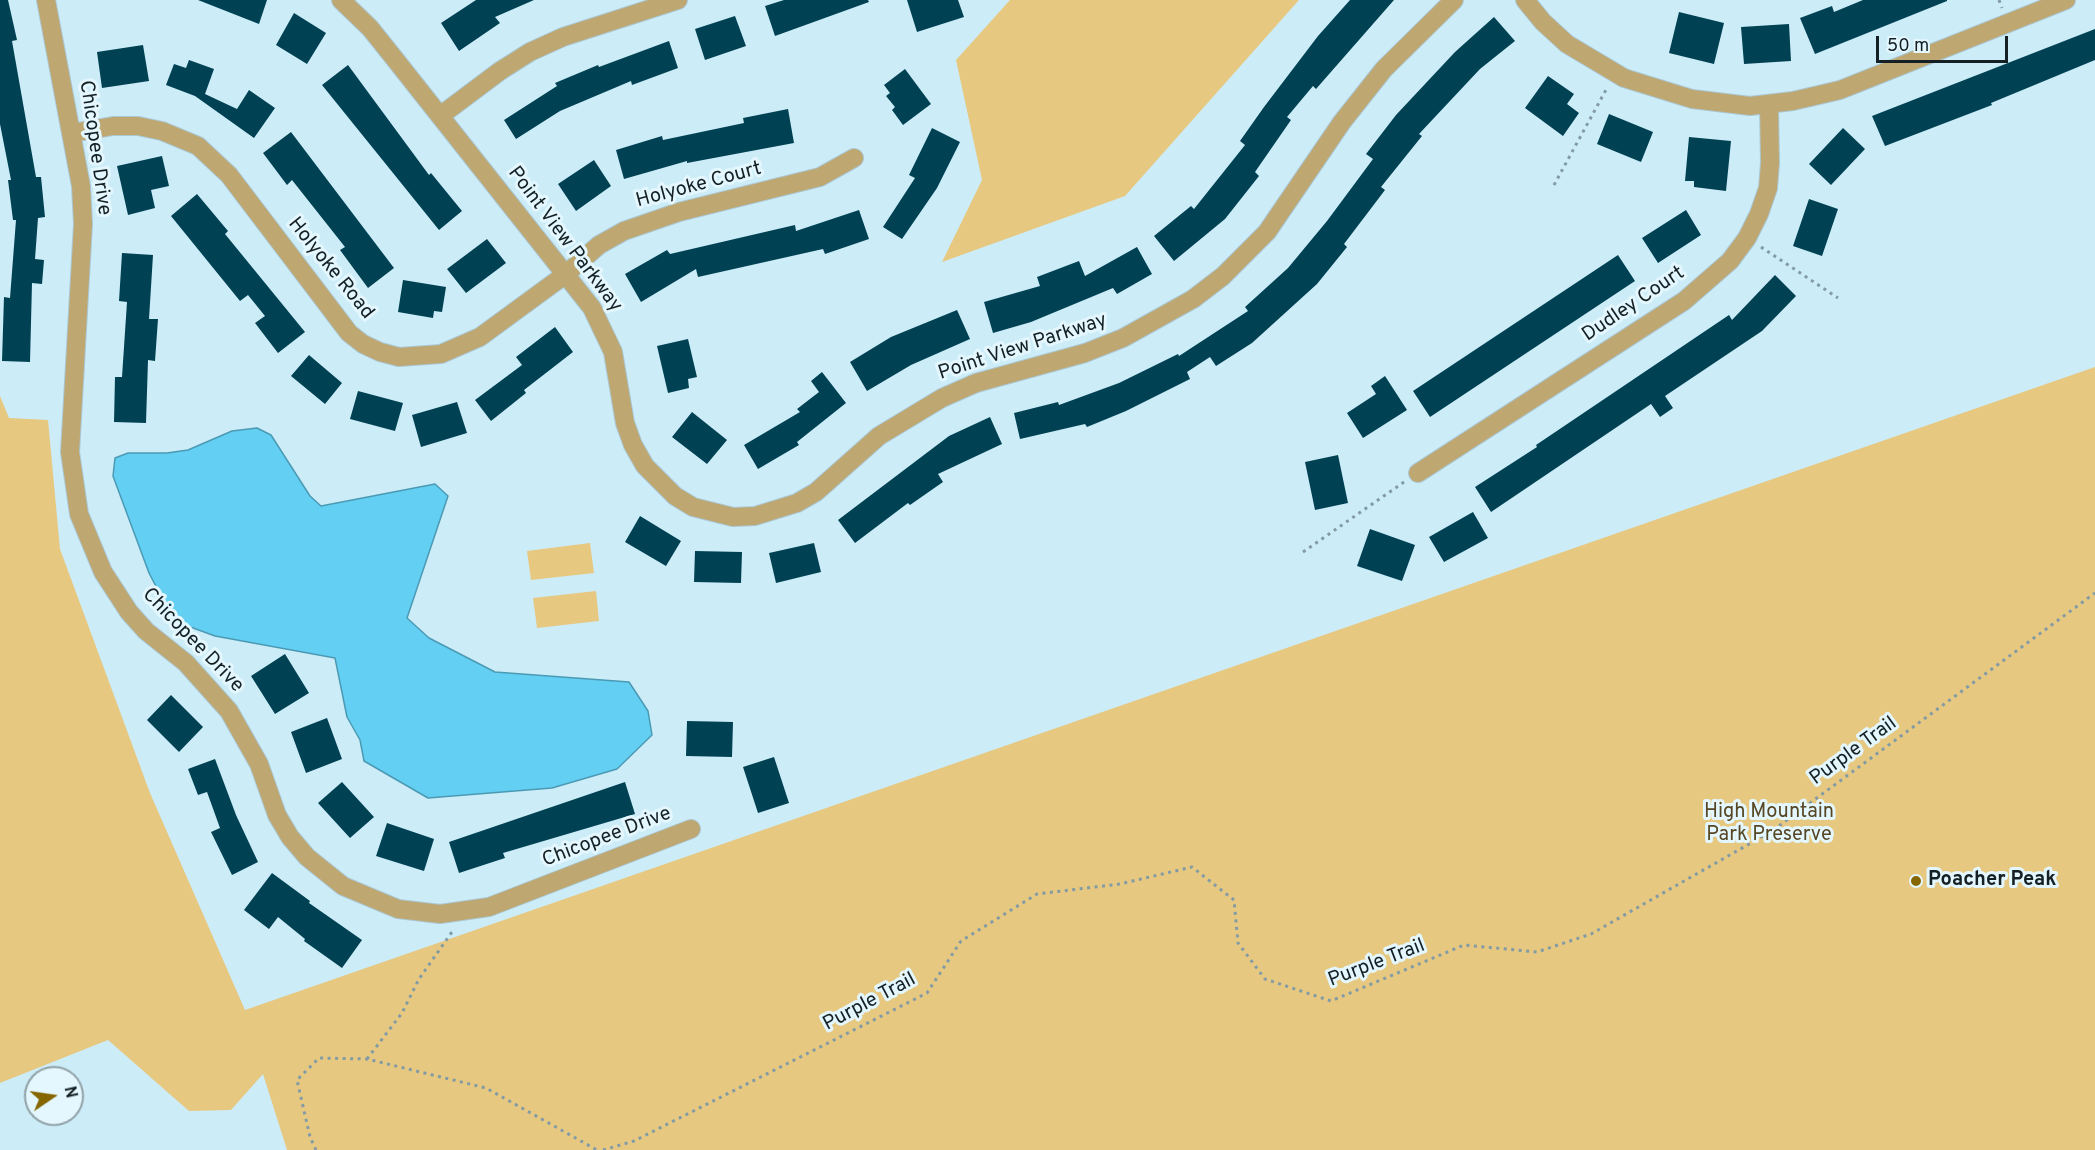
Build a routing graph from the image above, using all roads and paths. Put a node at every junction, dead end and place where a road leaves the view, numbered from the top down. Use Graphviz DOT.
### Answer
graph roads {
  1 [pos="46,0"];
  2 [pos="341,0"];
  3 [pos="678,0"];
  4 [pos="1454,0"];
  5 [pos="1525,0"];
  6 [pos="2066,0"];
  7 [pos="1616,74"];
  8 [pos="1769,104"];
  9 [pos="440,116"];
  10 [pos="72,132"];
  11 [pos="854,158"];
  12 [pos="1554,185"];
  13 [pos="1747,238"];
  14 [pos="566,274"];
  15 [pos="1838,298"];
  16 [pos="1418,473"];
  17 [pos="1303,552"];
  18 [pos="2095,594"];
  19 [pos="691,829"];
  20 [pos="465,912"];
  21 [pos="367,1059"];
  22 [pos="316,1150"];
  23 [pos="597,1150"];
  24 [pos="603,1150"];
  1 -- 10 [label="street, Chicopee Drive"];
  2 -- 9 [label="street, Point View Parkway"];
  3 -- 9 [label="street"];
  4 -- 14 [label="street, Point View Parkway"];
  5 -- 7 [label="street"];
  6 -- 8 [label="street"];
  7 -- 8 [label="street"];
  7 -- 12 [label="path"];
  8 -- 13 [label="street, Dudley Court"];
  9 -- 14 [label="street, Point View Parkway"];
  10 -- 14 [label="street, Holyoke Road"];
  10 -- 20 [label="street, Chicopee Drive"];
  11 -- 14 [label="street, Holyoke Court"];
  13 -- 15 [label="path"];
  13 -- 16 [label="street, Dudley Court"];
  16 -- 17 [label="path"];
  18 -- 24 [label="path, Purple Trail"];
  19 -- 20 [label="street, Chicopee Drive"];
  20 -- 21 [label="path"];
  21 -- 22 [label="path"];
  21 -- 23 [label="path"];
}
